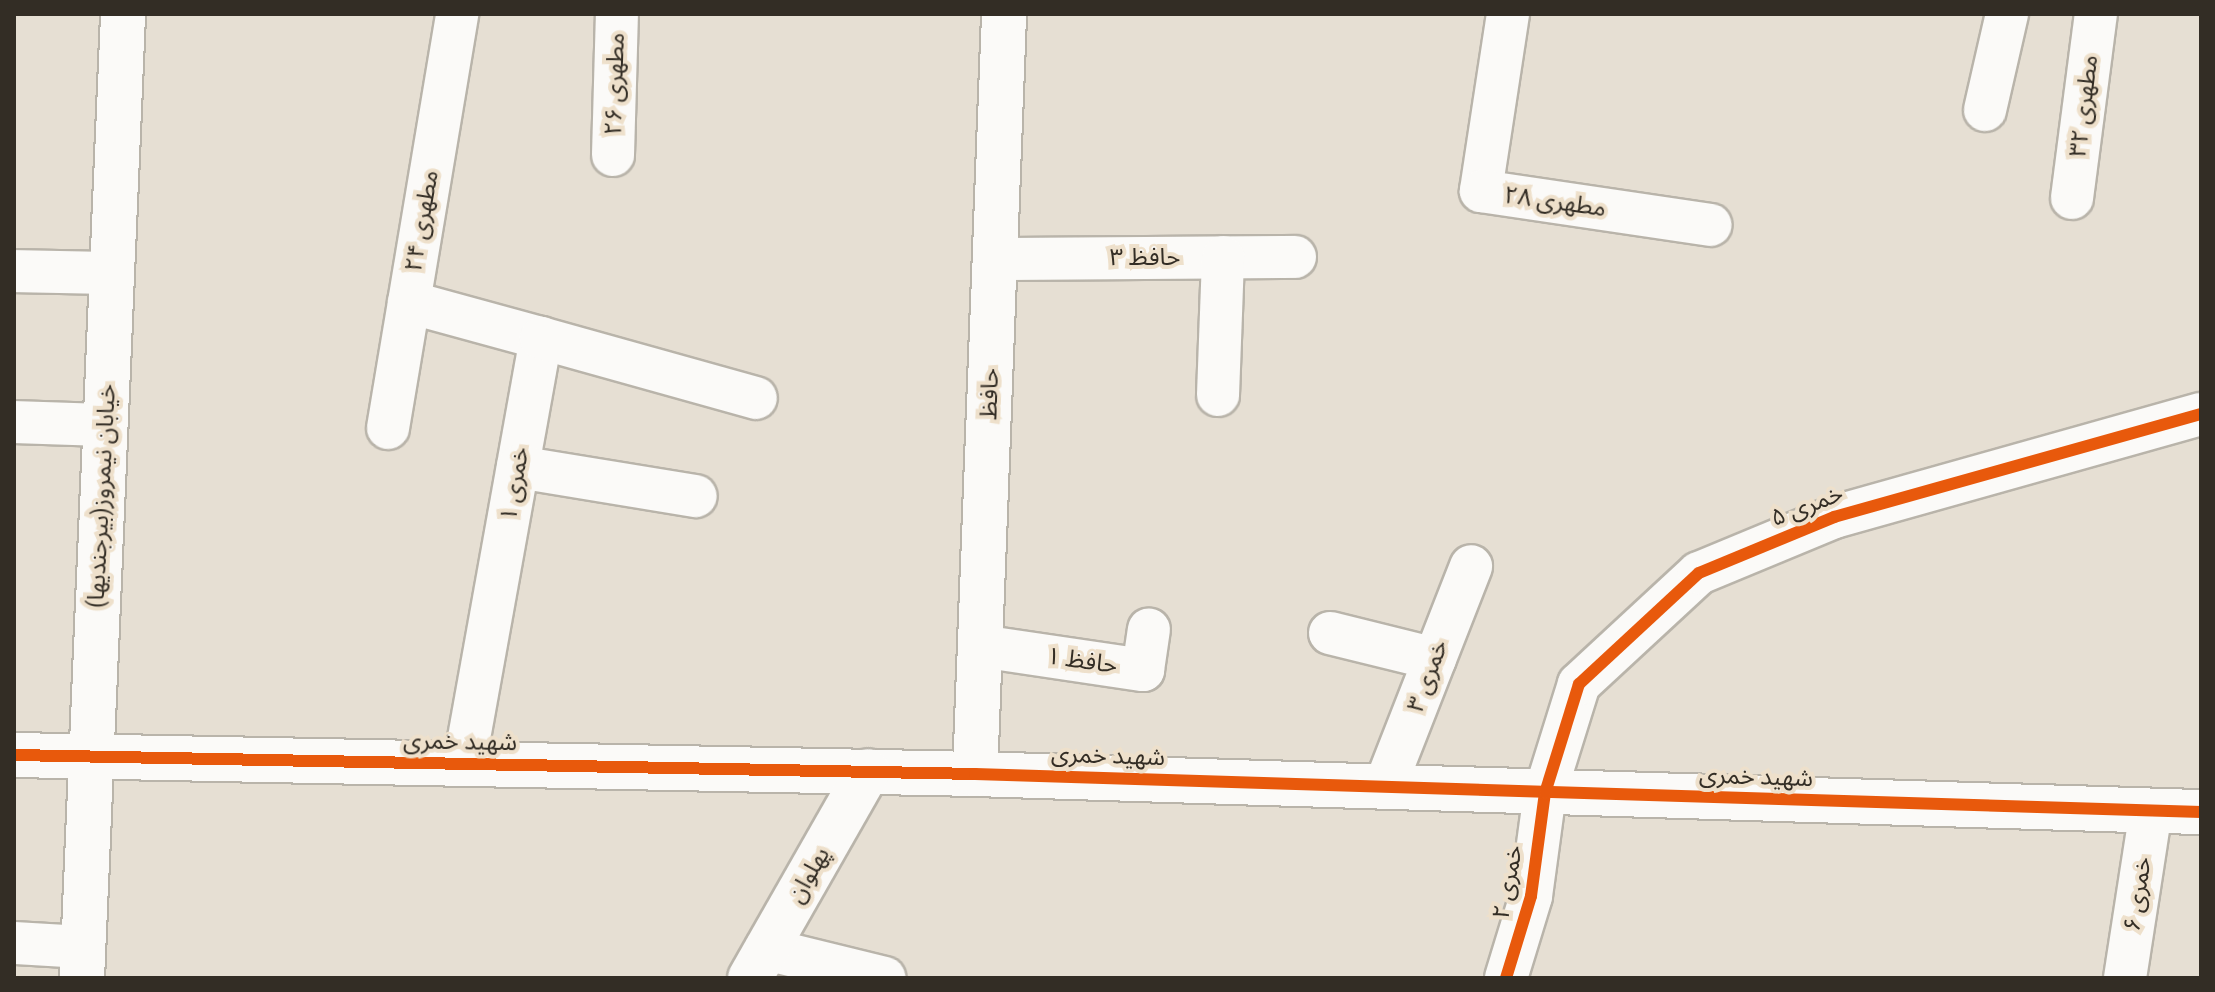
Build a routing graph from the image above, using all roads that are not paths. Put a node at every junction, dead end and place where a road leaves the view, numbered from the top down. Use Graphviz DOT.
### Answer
graph roads {
  1 [pos="123,14"];
  2 [pos="457,14"];
  3 [pos="617,14"];
  4 [pos="1004,14"];
  5 [pos="1508,14"];
  6 [pos="2007,14"];
  7 [pos="2096,14"];
  8 [pos="1985,110"];
  9 [pos="613,155"];
  10 [pos="2072,198"];
  11 [pos="1711,225"];
  12 [pos="1223,257"];
  13 [pos="1295,257"];
  14 [pos="995,259"];
  15 [pos="14,271"];
  16 [pos="112,273"];
  17 [pos="409,302"];
  18 [pos="541,338"];
  19 [pos="1218,395"];
  20 [pos="756,398"];
  21 [pos="2201,414"];
  22 [pos="14,422"];
  23 [pos="105,425"];
  24 [pos="388,428"];
  25 [pos="518,467"];
  26 [pos="696,496"];
  27 [pos="1471,566"];
  28 [pos="1149,629"];
  29 [pos="1330,633"];
  30 [pos="980,646"];
  31 [pos="1435,659"];
  32 [pos="14,755"];
  33 [pos="90,758"];
  34 [pos="464,764"];
  35 [pos="868,771"];
  36 [pos="975,774"];
  37 [pos="1385,786"];
  38 [pos="1545,793"];
  39 [pos="2151,811"];
  40 [pos="2201,812"];
  41 [pos="14,943"];
  42 [pos="83,962"];
  43 [pos="758,964"];
  44 [pos="885,978"];
  45 [pos="1506,978"];
  46 [pos="2125,978"];
  1 -- 16 [label="street, خیابان نیمروز(بیرجندیها)"];
  2 -- 17 [label="street, مطهری ۲۴"];
  3 -- 9 [label="street, مطهری ۲۶"];
  4 -- 14 [label="street, حافظ"];
  5 -- 11 [label="street, مطهری ۲۸"];
  6 -- 8 [label="street"];
  7 -- 10 [label="street, مطهری ۳۲"];
  12 -- 13 [label="street, حافظ ۳"];
  12 -- 14 [label="street, حافظ ۳"];
  12 -- 19 [label="street"];
  14 -- 30 [label="street, حافظ"];
  15 -- 16 [label="street"];
  16 -- 23 [label="street, خیابان نیمروز(بیرجندیها)"];
  17 -- 18 [label="street"];
  17 -- 24 [label="street, مطهری ۲۴"];
  18 -- 20 [label="street"];
  18 -- 25 [label="street, خمری ۱"];
  21 -- 38 [label="street, خمری ۵"];
  22 -- 23 [label="street"];
  23 -- 33 [label="street, خیابان نیمروز(بیرجندیها)"];
  25 -- 26 [label="street"];
  25 -- 34 [label="street, خمری ۱"];
  27 -- 31 [label="street, خمری ۳"];
  28 -- 30 [label="street, حافظ ۱"];
  29 -- 31 [label="street"];
  30 -- 36 [label="street, حافظ"];
  31 -- 37 [label="street, خمری ۳"];
  32 -- 33 [label="street, شهید خمری"];
  33 -- 34 [label="street, شهید خمری"];
  33 -- 42 [label="street, خیابان نیمروز(بیرجندیها)"];
  34 -- 35 [label="street, شهید خمری"];
  35 -- 36 [label="street, شهید خمری"];
  35 -- 43 [label="street, پهلوان"];
  36 -- 37 [label="street, شهید خمری"];
  37 -- 38 [label="street, شهید خمری"];
  38 -- 39 [label="street, شهید خمری"];
  38 -- 45 [label="street, خمری ۲"];
  39 -- 40 [label="street, شهید خمری"];
  39 -- 46 [label="street, خمری ۶"];
  41 -- 42 [label="street"];
  43 -- 44 [label="street"];
}
